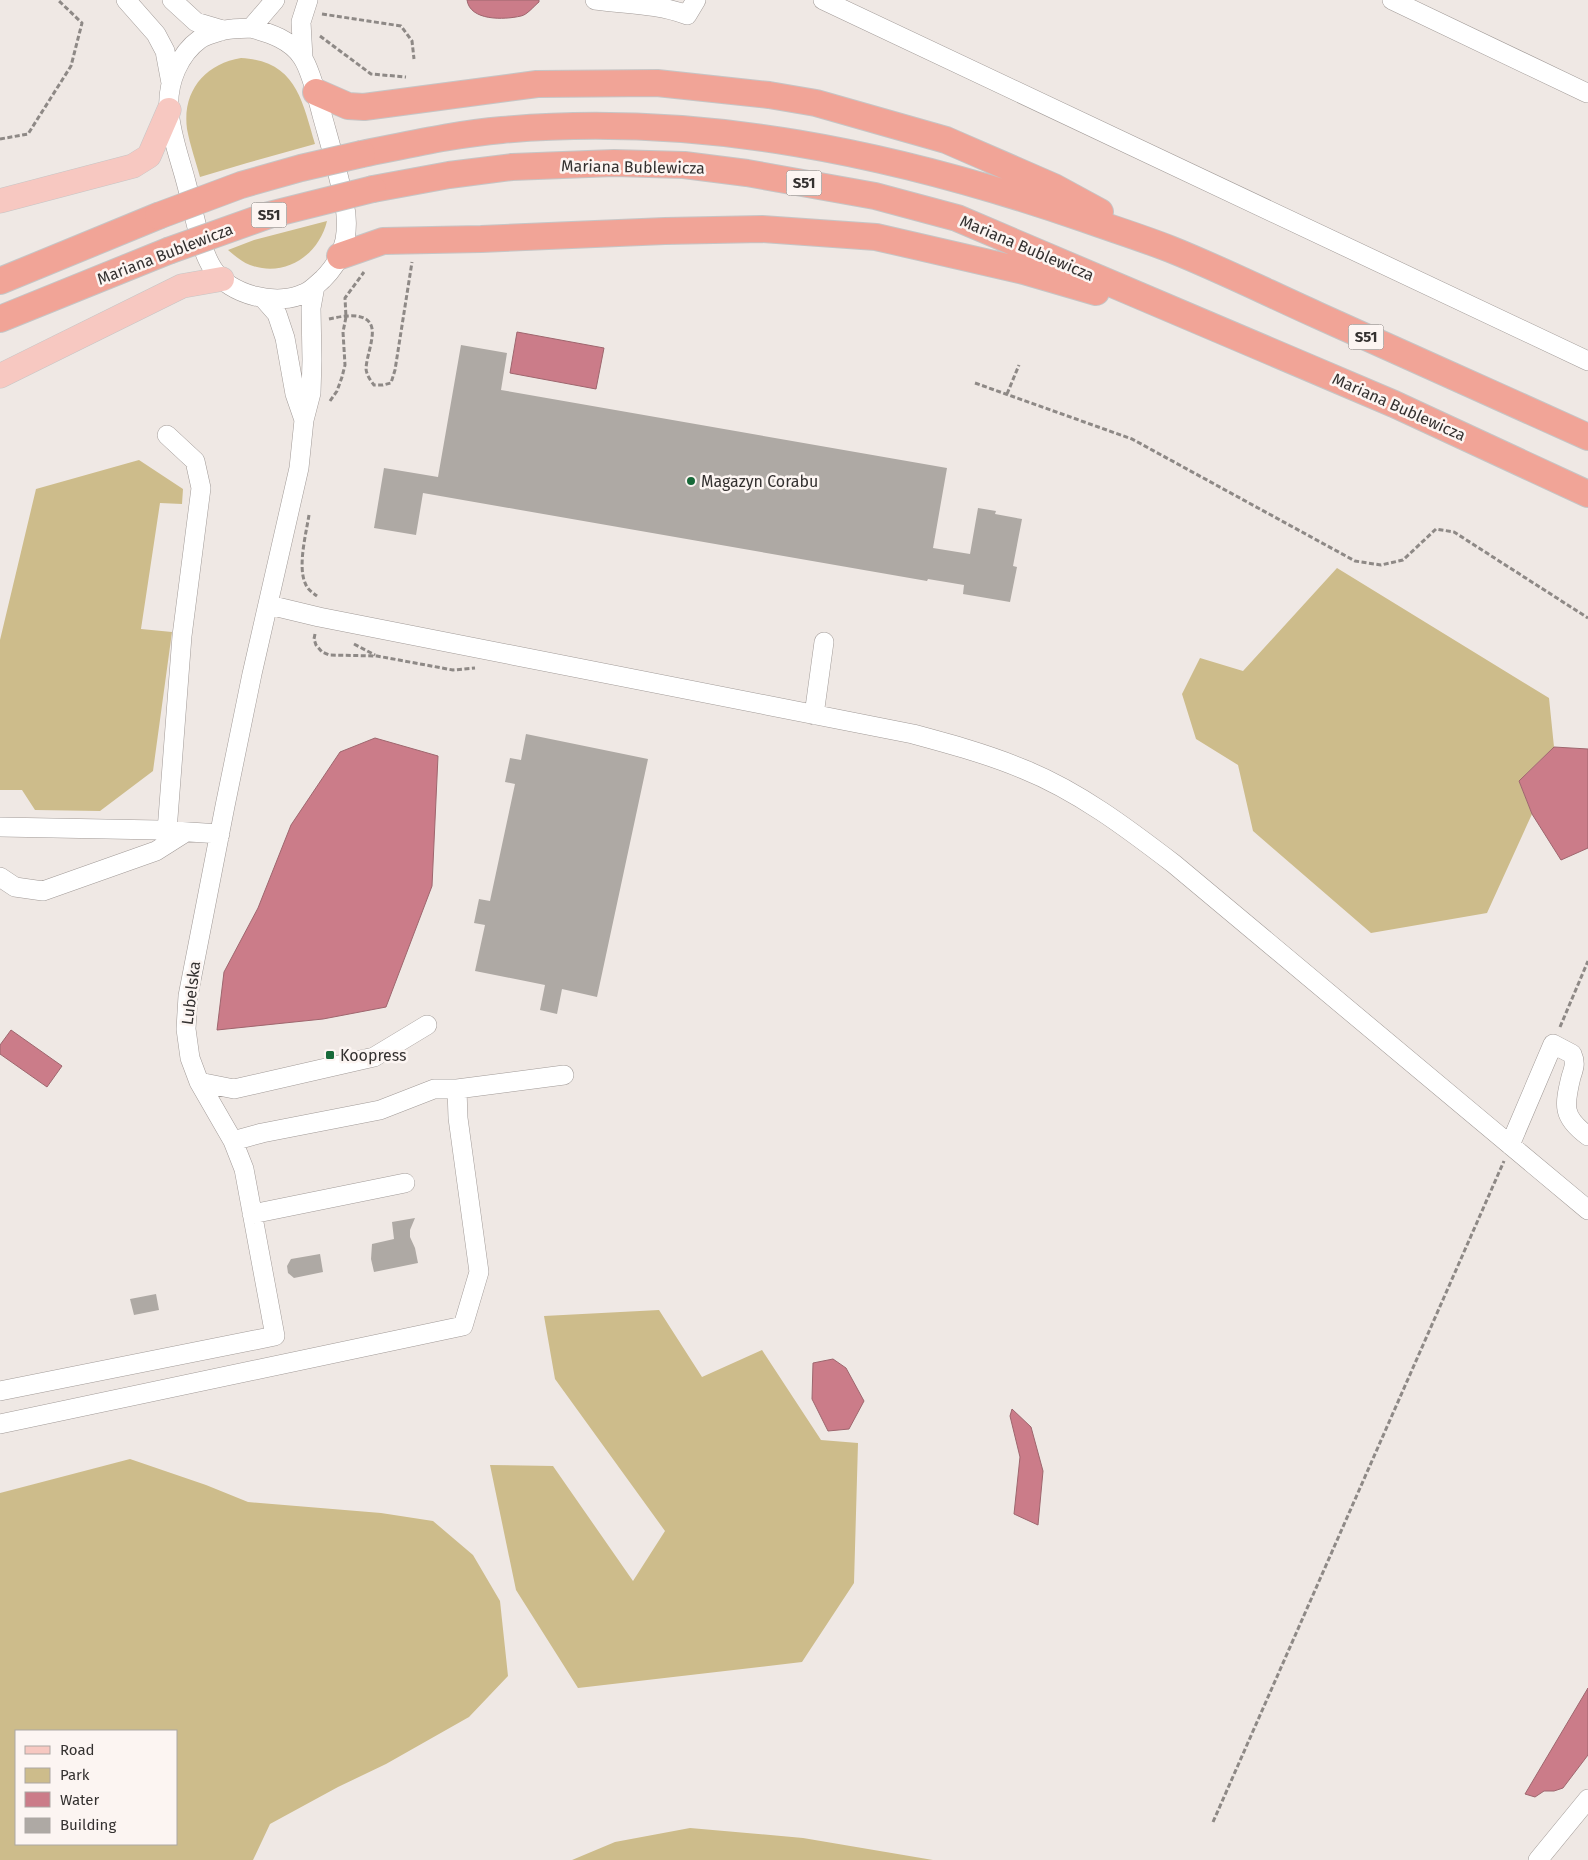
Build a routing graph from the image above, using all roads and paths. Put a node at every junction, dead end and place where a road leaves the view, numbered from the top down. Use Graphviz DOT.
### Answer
graph roads {
  1 [pos="58,0"];
  2 [pos="126,0"];
  3 [pos="172,0"];
  4 [pos="275,0"];
  5 [pos="308,0"];
  6 [pos="595,0"];
  7 [pos="696,0"];
  8 [pos="823,0"];
  9 [pos="1392,0"];
  10 [pos="320,21"];
  11 [pos="251,28"];
  12 [pos="317,28"];
  13 [pos="223,30"];
  14 [pos="302,58"];
  15 [pos="414,59"];
  16 [pos="404,77"];
  17 [pos="171,84"];
  18 [pos="316,92"];
  19 [pos="1587,93"];
  20 [pos="169,110"];
  21 [pos="0,139"];
  22 [pos="0,201"];
  23 [pos="1169,249"];
  24 [pos="340,256"];
  25 [pos="404,263"];
  26 [pos="370,266"];
  27 [pos="222,279"];
  28 [pos="0,281"];
  29 [pos="315,286"];
  30 [pos="263,298"];
  31 [pos="346,317"];
  32 [pos="0,319"];
  33 [pos="1214,326"];
  34 [pos="1588,360"];
  35 [pos="1019,365"];
  36 [pos="0,376"];
  37 [pos="975,383"];
  38 [pos="1007,394"];
  39 [pos="327,410"];
  40 [pos="304,420"];
  41 [pos="168,435"];
  42 [pos="1588,437"];
  43 [pos="1588,494"];
  44 [pos="310,512"];
  45 [pos="269,605"];
  46 [pos="1588,618"];
  47 [pos="317,623"];
  48 [pos="824,642"];
  49 [pos="478,668"];
  50 [pos="814,715"];
  51 [pos="0,827"];
  52 [pos="167,831"];
  53 [pos="186,832"];
  54 [pos="220,834"];
  55 [pos="0,877"];
  56 [pos="1588,961"];
  57 [pos="427,1025"];
  58 [pos="1553,1044"];
  59 [pos="564,1075"];
  60 [pos="199,1082"];
  61 [pos="457,1088"];
  62 [pos="1588,1136"];
  63 [pos="233,1141"];
  64 [pos="1503,1154"];
  65 [pos="1510,1168"];
  66 [pos="406,1183"];
  67 [pos="1588,1210"];
  68 [pos="252,1214"];
  69 [pos="0,1391"];
  70 [pos="0,1424"];
  71 [pos="1588,1799"];
  72 [pos="1213,1822"];
  73 [pos="1538,1860"];
  1 -- 21 [label="path"];
  2 -- 17 [label="street"];
  3 -- 13 [label="street"];
  4 -- 11 [label="street"];
  5 -- 14 [label="street"];
  6 -- 7 [label="street"];
  8 -- 34 [label="street"];
  9 -- 19 [label="street"];
  10 -- 15 [label="path"];
  11 -- 13 [label="street"];
  11 -- 14 [label="street"];
  12 -- 16 [label="path"];
  13 -- 17 [label="street"];
  14 -- 18 [label="street"];
  17 -- 20 [label="street"];
  18 -- 23 [label="highway"];
  18 -- 24 [label="street"];
  20 -- 22 [label="main road"];
  20 -- 27 [label="street"];
  23 -- 28 [label="highway, S51, bridge"];
  23 -- 42 [label="highway, S51"];
  24 -- 29 [label="street"];
  24 -- 33 [label="highway"];
  25 -- 31 [label="path"];
  26 -- 31 [label="path"];
  27 -- 30 [label="street"];
  27 -- 36 [label="main road"];
  29 -- 30 [label="street"];
  29 -- 40 [label="street, Lubelska"];
  30 -- 40 [label="street"];
  31 -- 39 [label="path"];
  32 -- 33 [label="highway, Mariana Bublewicza / S51, bridge"];
  33 -- 43 [label="highway, Mariana Bublewicza / S51"];
  35 -- 38 [label="path"];
  37 -- 38 [label="path"];
  38 -- 46 [label="path"];
  40 -- 45 [label="street, Lubelska"];
  41 -- 52 [label="street"];
  44 -- 47 [label="path"];
  45 -- 47 [label="street"];
  45 -- 54 [label="street, Lubelska"];
  47 -- 49 [label="path"];
  47 -- 50 [label="street"];
  48 -- 50 [label="street"];
  50 -- 64 [label="street"];
  51 -- 52 [label="street"];
  52 -- 53 [label="street"];
  53 -- 54 [label="street"];
  53 -- 55 [label="street"];
  54 -- 60 [label="street, Lubelska"];
  56 -- 58 [label="path"];
  57 -- 60 [label="street"];
  58 -- 62 [label="street"];
  58 -- 64 [label="street"];
  59 -- 61 [label="street"];
  60 -- 63 [label="street, Lubelska"];
  61 -- 63 [label="street"];
  61 -- 70 [label="street"];
  63 -- 68 [label="street, Lubelska"];
  64 -- 65 [label="path"];
  64 -- 67 [label="street"];
  64 -- 72 [label="path"];
  66 -- 68 [label="street"];
  68 -- 69 [label="street, Lubelska"];
  71 -- 73 [label="street"];
}
